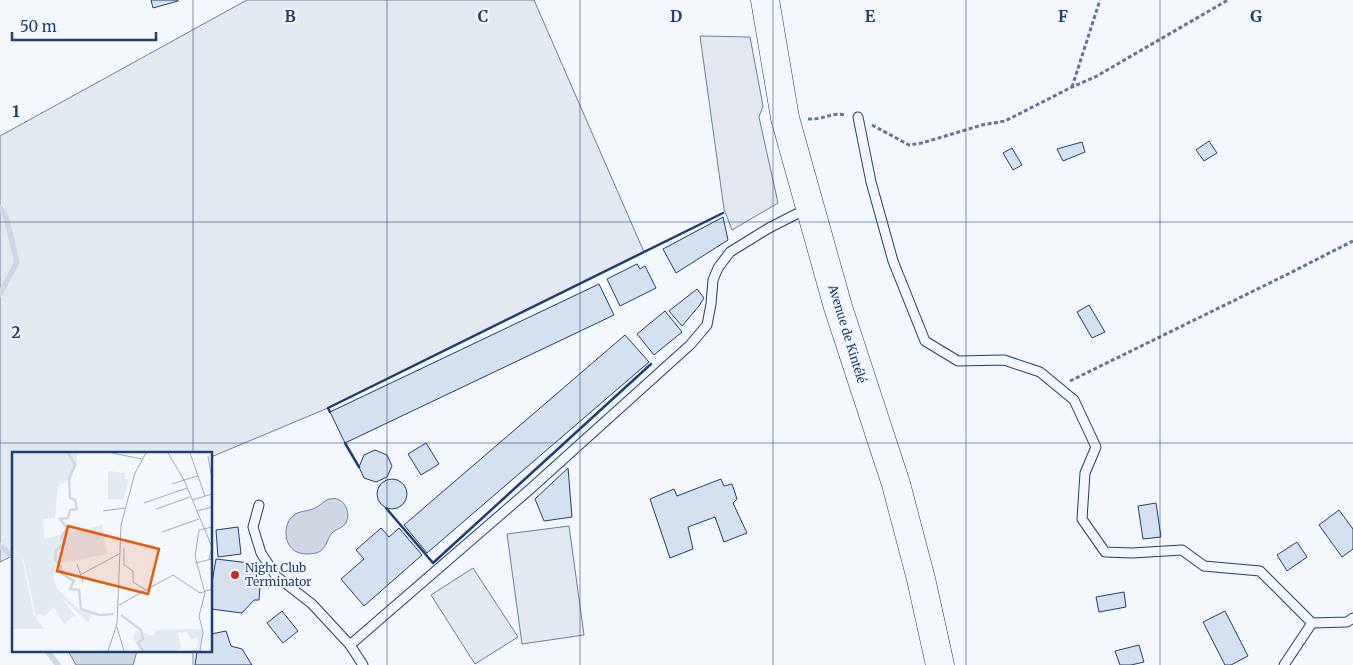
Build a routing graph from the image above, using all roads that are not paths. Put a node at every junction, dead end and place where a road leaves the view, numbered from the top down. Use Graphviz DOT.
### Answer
graph roads {
  1 [pos="765,0"];
  2 [pos="858,117"];
  3 [pos="810,207"];
  4 [pos="259,505"];
  5 [pos="1353,618"];
  6 [pos="1312,624"];
  7 [pos="350,646"];
  8 [pos="363,665"];
  9 [pos="940,665"];
  10 [pos="1284,665"];
  1 -- 3 [label="main road, Avenue de Kintélé"];
  2 -- 6 [label="lane"];
  3 -- 7 [label="lane"];
  3 -- 9 [label="main road, Avenue de Kintélé"];
  4 -- 7 [label="lane"];
  5 -- 6 [label="lane"];
  6 -- 10 [label="lane"];
  7 -- 8 [label="lane"];
}
